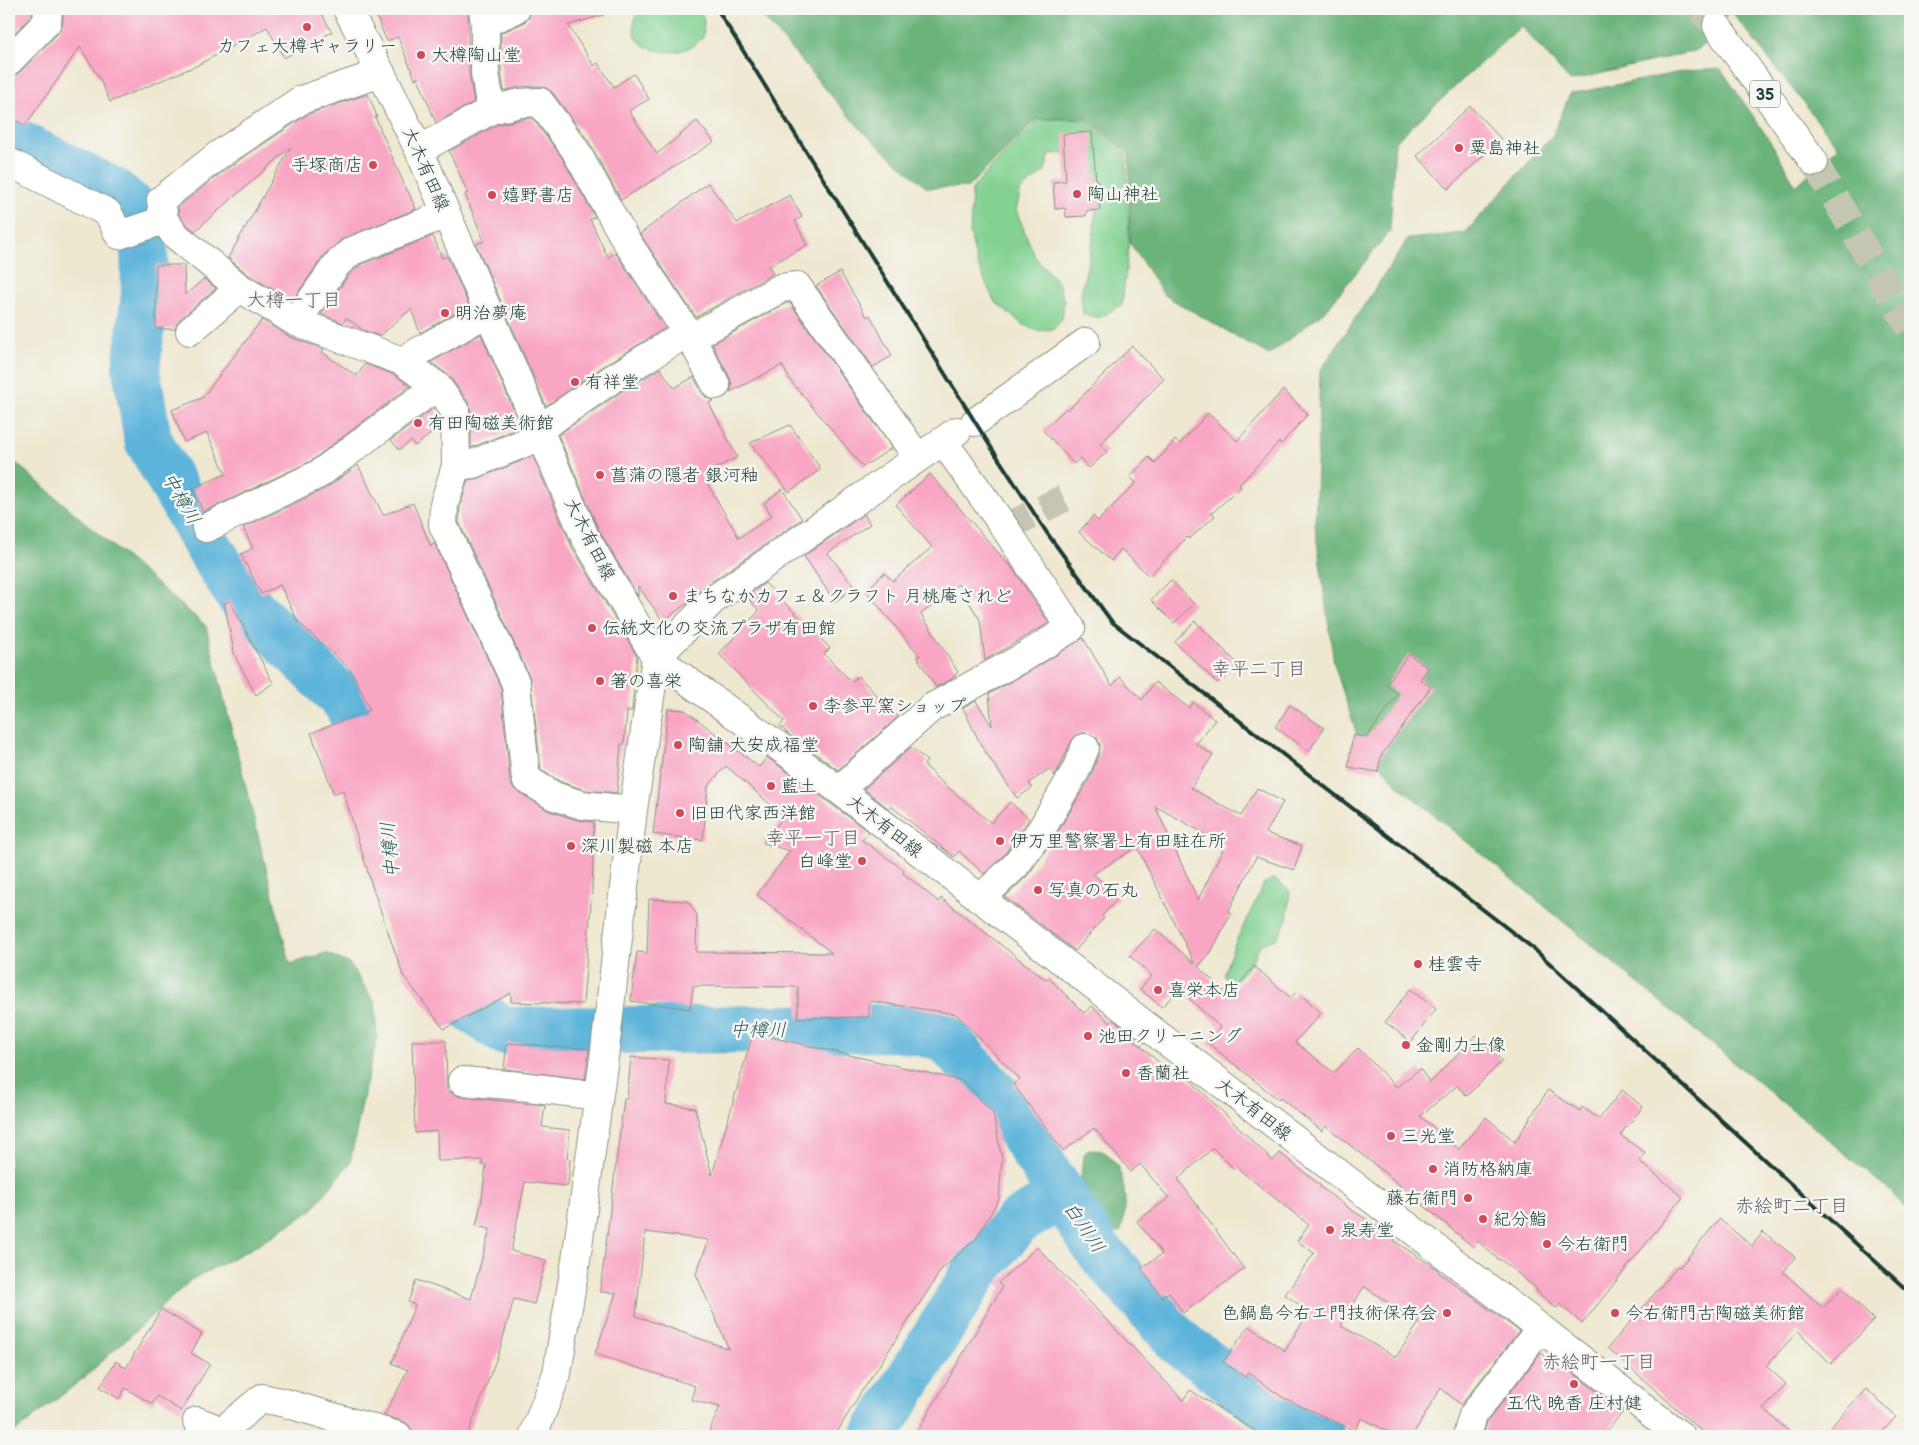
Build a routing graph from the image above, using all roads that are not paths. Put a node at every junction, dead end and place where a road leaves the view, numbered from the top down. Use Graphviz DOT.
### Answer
graph roads {
  1 [pos="48,9"];
  2 [pos="347,9"];
  3 [pos="516,9"];
  4 [pos="484,16"];
  5 [pos="1717,26"];
  6 [pos="9,61"];
  7 [pos="381,73"];
  8 [pos="491,110"];
  9 [pos="419,150"];
  10 [pos="9,162"];
  11 [pos="1814,162"];
  12 [pos="446,214"];
  13 [pos="149,225"];
  14 [pos="240,288"];
  15 [pos="488,312"];
  16 [pos="296,322"];
  17 [pos="190,331"];
  18 [pos="689,335"];
  19 [pos="1086,342"];
  20 [pos="402,361"];
  21 [pos="716,385"];
  22 [pos="437,386"];
  23 [pos="958,431"];
  24 [pos="540,433"];
  25 [pos="918,458"];
  26 [pos="456,466"];
  27 [pos="206,528"];
  28 [pos="656,658"];
  29 [pos="1084,748"];
  30 [pos="839,790"];
  31 [pos="633,810"];
  32 [pos="980,898"];
  33 [pos="462,1081"];
  34 [pos="598,1096"];
  35 [pos="1540,1329"];
  36 [pos="198,1421"];
  37 [pos="1470,1426"];
  38 [pos="398,1436"];
  39 [pos="533,1436"];
  40 [pos="1681,1436"];
  1 -- 6 [label="main road"];
  2 -- 7 [label="main road, 大木有田線"];
  3 -- 4 [label="main road"];
  4 -- 8 [label="main road"];
  5 -- 11 [label="main road, 35"];
  7 -- 9 [label="main road, 大木有田線"];
  7 -- 13 [label="main road"];
  8 -- 9 [label="main road"];
  8 -- 18 [label="main road"];
  9 -- 12 [label="main road, 大木有田線"];
  10 -- 13 [label="main road"];
  12 -- 15 [label="main road, 大木有田線"];
  12 -- 16 [label="main road"];
  13 -- 14 [label="main road"];
  14 -- 16 [label="main road"];
  14 -- 17 [label="main road"];
  15 -- 20 [label="main road"];
  15 -- 24 [label="main road, 大木有田線"];
  16 -- 20 [label="main road"];
  18 -- 21 [label="main road"];
  18 -- 24 [label="main road"];
  18 -- 25 [label="main road"];
  19 -- 23 [label="main road"];
  20 -- 22 [label="main road"];
  22 -- 26 [label="main road"];
  22 -- 27 [label="main road"];
  23 -- 25 [label="main road"];
  23 -- 30 [label="main road"];
  24 -- 26 [label="main road"];
  24 -- 28 [label="main road, 大木有田線"];
  25 -- 28 [label="main road"];
  26 -- 31 [label="main road"];
  28 -- 30 [label="main road, 大木有田線"];
  28 -- 31 [label="main road"];
  29 -- 32 [label="main road"];
  30 -- 32 [label="main road, 大木有田線"];
  31 -- 34 [label="main road"];
  32 -- 35 [label="main road, 大木有田線"];
  33 -- 34 [label="main road"];
  34 -- 39 [label="main road"];
  35 -- 37 [label="main road"];
  35 -- 40 [label="main road, 大木有田線"];
  36 -- 38 [label="main road"];
}
